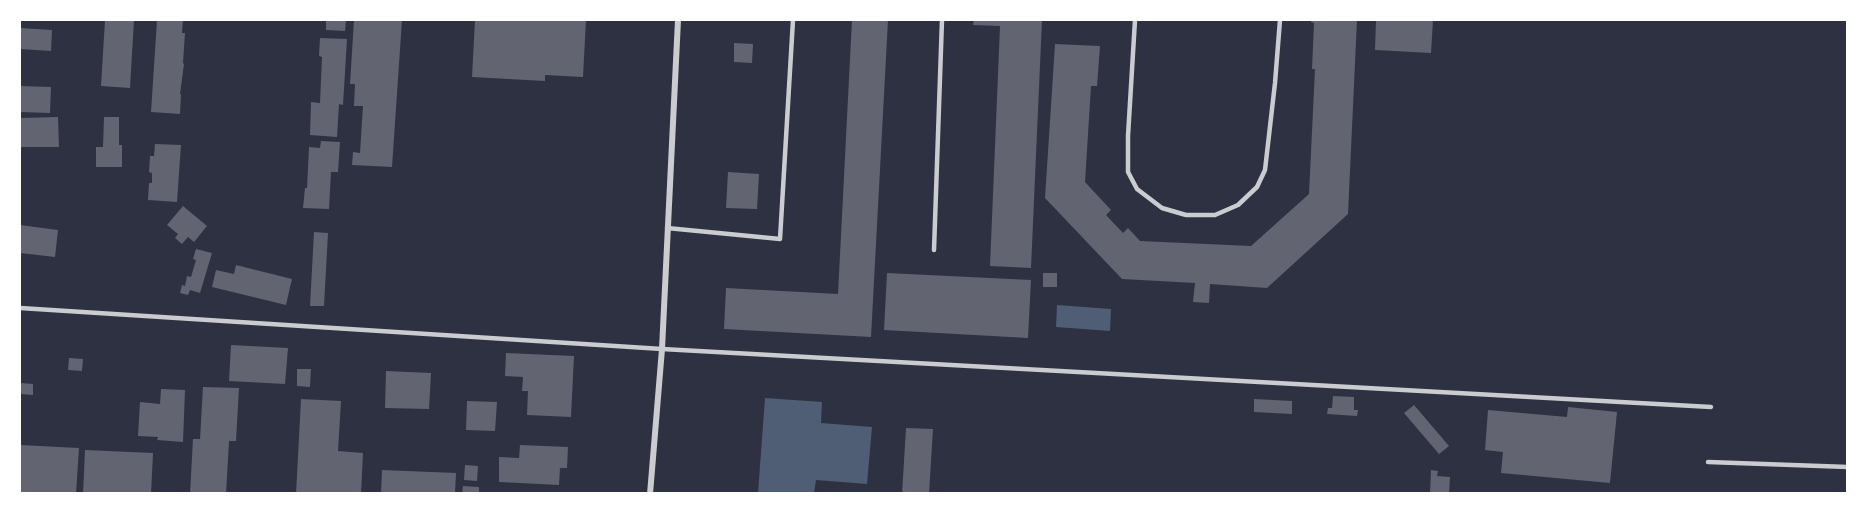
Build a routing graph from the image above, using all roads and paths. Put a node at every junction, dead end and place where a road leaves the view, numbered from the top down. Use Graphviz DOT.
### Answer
graph roads {
  1 [pos="678,20"];
  2 [pos="793,20"];
  3 [pos="942,20"];
  4 [pos="1135,20"];
  5 [pos="1280,20"];
  6 [pos="667,228"];
  7 [pos="934,250"];
  8 [pos="20,309"];
  9 [pos="662,349"];
  10 [pos="1711,407"];
  11 [pos="1708,462"];
  12 [pos="1848,467"];
  13 [pos="650,494"];
  1 -- 6 [label="street"];
  2 -- 6 [label="lane"];
  3 -- 7 [label="lane"];
  4 -- 5 [label="lane"];
  6 -- 9 [label="street"];
  8 -- 9 [label="lane"];
  9 -- 10 [label="lane"];
  9 -- 13 [label="street"];
  11 -- 12 [label="lane"];
}
